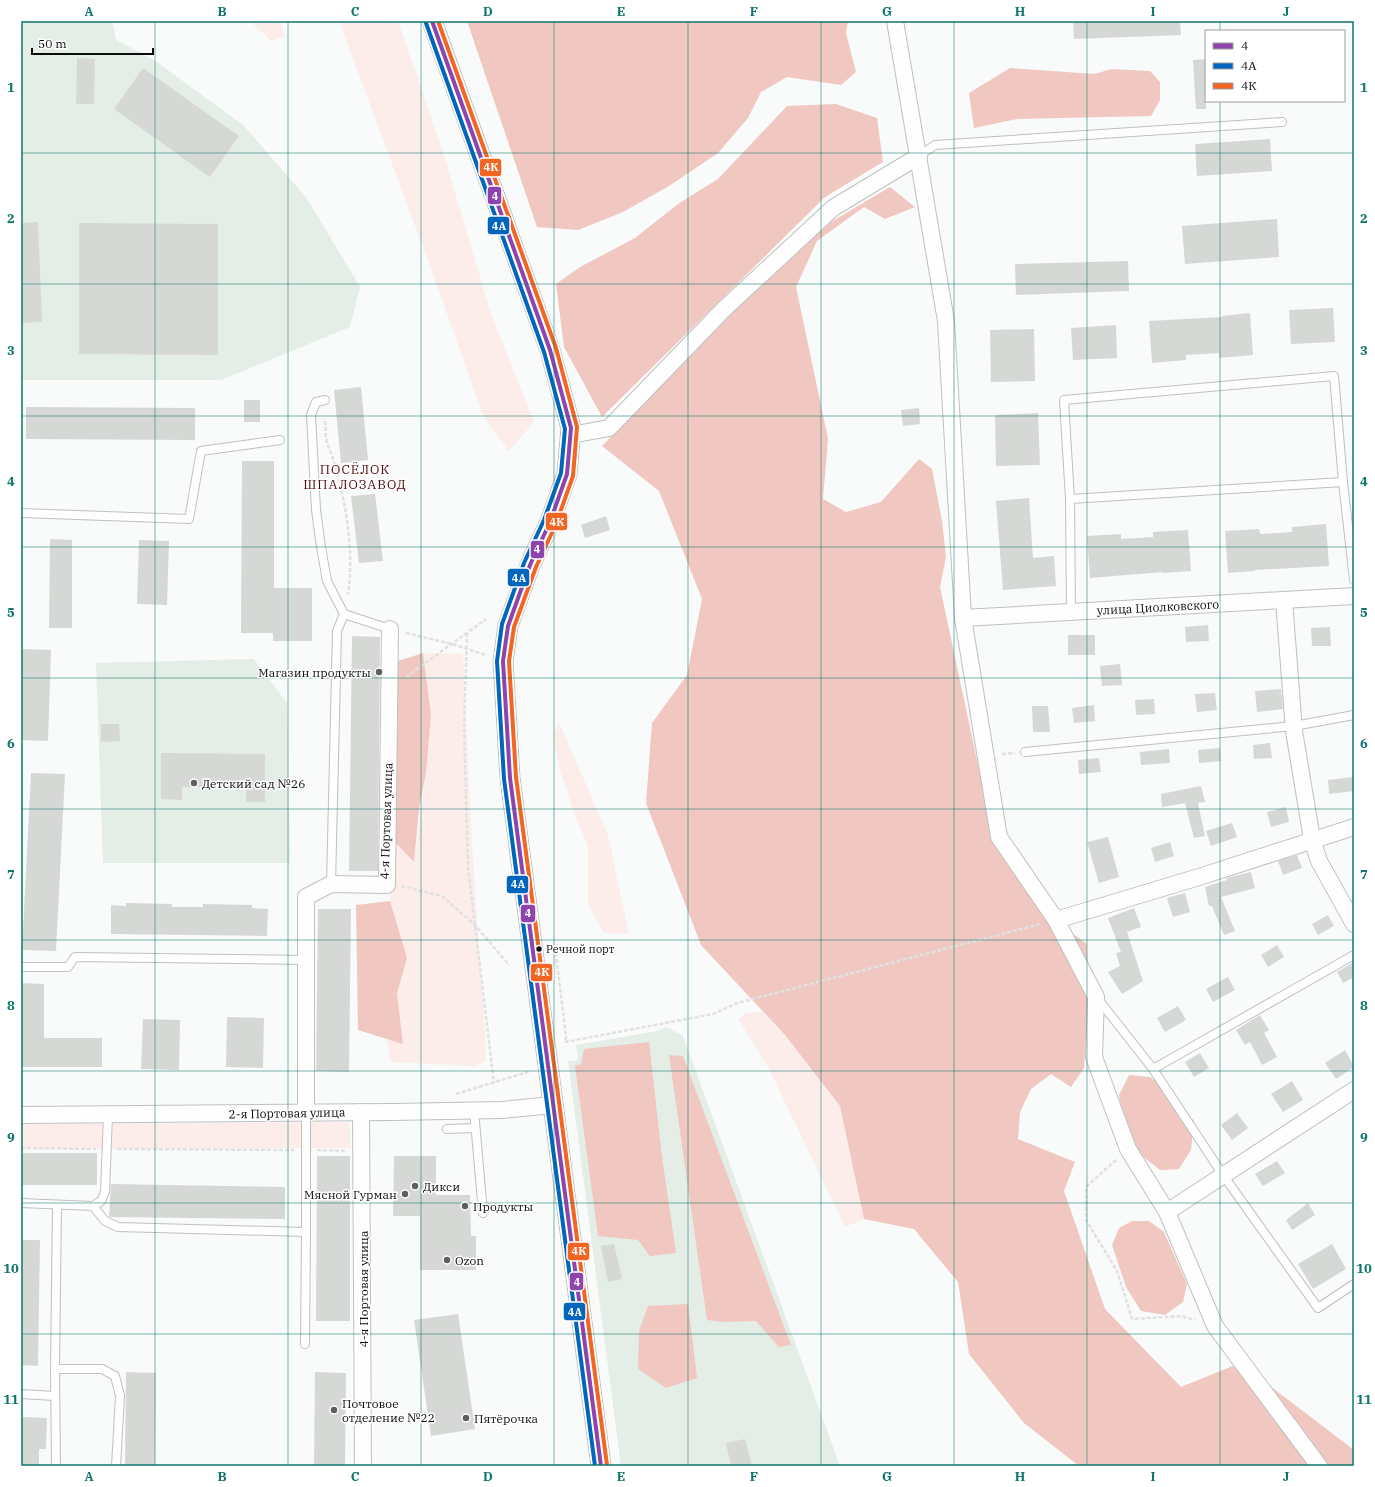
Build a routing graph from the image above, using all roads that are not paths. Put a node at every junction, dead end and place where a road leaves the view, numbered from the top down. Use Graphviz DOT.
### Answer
graph roads {
  1 [pos="432,21"];
  2 [pos="895,21"];
  3 [pos="1282,122"];
  4 [pos="919,156"];
  5 [pos="325,400"];
  6 [pos="571,435"];
  7 [pos="280,440"];
  8 [pos="1343,482"];
  9 [pos="1070,499"];
  10 [pos="21,513"];
  11 [pos="1354,580"];
  12 [pos="1354,596"];
  13 [pos="1284,600"];
  14 [pos="1071,612"];
  15 [pos="344,614"];
  16 [pos="963,618"];
  17 [pos="390,629"];
  18 [pos="1354,715"];
  19 [pos="1294,726"];
  20 [pos="1025,752"];
  21 [pos="1354,827"];
  22 [pos="1312,839"];
  23 [pos="332,884"];
  24 [pos="1056,920"];
  25 [pos="1354,924"];
  26 [pos="1354,955"];
  27 [pos="306,960"];
  28 [pos="21,967"];
  29 [pos="1096,997"];
  30 [pos="1153,1069"];
  31 [pos="1354,1090"];
  32 [pos="552,1105"];
  33 [pos="474,1110"];
  34 [pos="362,1112"];
  35 [pos="306,1113"];
  36 [pos="21,1115"];
  37 [pos="108,1115"];
  38 [pos="475,1128"];
  39 [pos="447,1129"];
  40 [pos="1223,1175"];
  41 [pos="21,1203"];
  42 [pos="57,1205"];
  43 [pos="93,1206"];
  44 [pos="1167,1212"];
  45 [pos="483,1213"];
  46 [pos="306,1232"];
  47 [pos="1354,1284"];
  48 [pos="305,1344"];
  49 [pos="55,1369"];
  50 [pos="21,1394"];
  51 [pos="55,1396"];
  52 [pos="56,1466"];
  53 [pos="116,1466"];
  54 [pos="363,1466"];
  55 [pos="601,1466"];
  56 [pos="1319,1466"];
  1 -- 6 [label="street"];
  2 -- 4 [label="street"];
  3 -- 4 [label="lane"];
  4 -- 6 [label="street"];
  4 -- 16 [label="street"];
  5 -- 15 [label="lane"];
  6 -- 32 [label="street"];
  7 -- 10 [label="lane"];
  8 -- 9 [label="lane"];
  8 -- 9 [label="lane"];
  8 -- 11 [label="lane"];
  9 -- 14 [label="lane"];
  12 -- 13 [label="street, улица Циолковского"];
  13 -- 14 [label="street, улица Циолковского"];
  13 -- 19 [label="street"];
  14 -- 16 [label="street, улица Циолковского"];
  15 -- 17 [label="lane"];
  15 -- 23 [label="lane"];
  16 -- 24 [label="street"];
  17 -- 23 [label="street, 4-я Портовая улица"];
  18 -- 19 [label="lane"];
  19 -- 20 [label="lane"];
  19 -- 22 [label="street"];
  21 -- 22 [label="street"];
  22 -- 24 [label="street"];
  22 -- 25 [label="street"];
  23 -- 27 [label="street, 4-я Портовая улица"];
  24 -- 29 [label="street"];
  26 -- 30 [label="lane"];
  27 -- 28 [label="lane"];
  27 -- 35 [label="street, 4-я Портовая улица"];
  29 -- 30 [label="lane"];
  29 -- 44 [label="street"];
  30 -- 40 [label="lane"];
  31 -- 40 [label="street"];
  32 -- 33 [label="street, 2-я Портовая улица"];
  32 -- 55 [label="street"];
  33 -- 34 [label="street, 2-я Портовая улица"];
  33 -- 38 [label="lane"];
  34 -- 35 [label="street, 2-я Портовая улица"];
  34 -- 54 [label="street, 4-я Портовая улица"];
  35 -- 37 [label="street, 2-я Портовая улица"];
  35 -- 46 [label="lane"];
  36 -- 37 [label="street, 2-я Портовая улица"];
  37 -- 43 [label="lane"];
  38 -- 39 [label="lane"];
  38 -- 45 [label="lane"];
  40 -- 44 [label="street"];
  40 -- 47 [label="lane"];
  41 -- 42 [label="lane"];
  42 -- 43 [label="lane"];
  42 -- 49 [label="lane"];
  43 -- 46 [label="lane"];
  44 -- 56 [label="street"];
  46 -- 48 [label="lane"];
  49 -- 51 [label="lane"];
  49 -- 53 [label="lane"];
  50 -- 51 [label="lane"];
  51 -- 52 [label="lane"];
}
